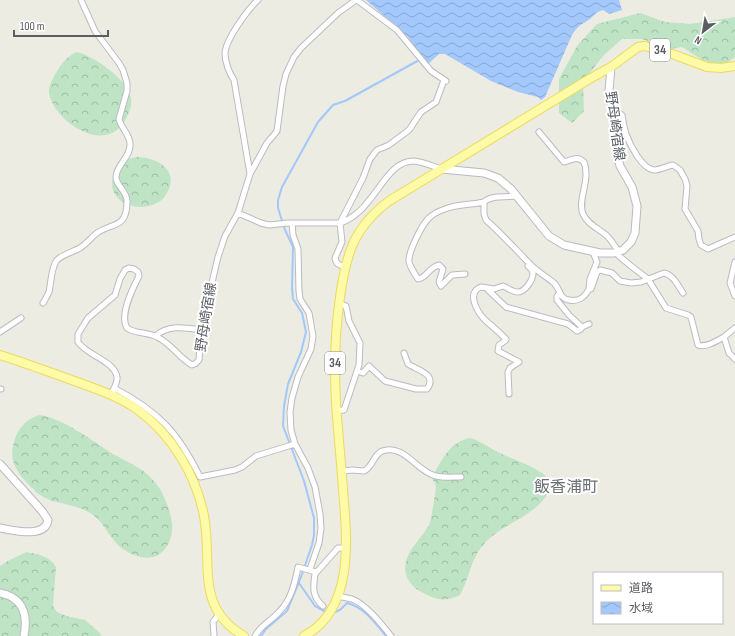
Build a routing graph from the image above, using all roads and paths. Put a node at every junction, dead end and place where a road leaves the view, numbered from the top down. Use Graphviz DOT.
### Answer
graph roads {
  1 [pos="81,0"];
  2 [pos="258,0"];
  3 [pos="356,0"];
  4 [pos="735,66"];
  5 [pos="611,67"];
  6 [pos="616,110"];
  7 [pos="539,132"];
  8 [pos="441,169"];
  9 [pos="250,174"];
  10 [pos="518,196"];
  11 [pos="484,202"];
  12 [pos="238,213"];
  13 [pos="290,223"];
  14 [pos="340,223"];
  15 [pos="735,237"];
  16 [pos="514,248"];
  17 [pos="593,252"];
  18 [pos="618,253"];
  19 [pos="735,262"];
  20 [pos="345,267"];
  21 [pos="465,274"];
  22 [pos="648,279"];
  23 [pos="486,288"];
  24 [pos="589,289"];
  25 [pos="560,293"];
  26 [pos="683,293"];
  27 [pos="735,296"];
  28 [pos="43,303"];
  29 [pos="339,303"];
  30 [pos="21,318"];
  31 [pos="589,324"];
  32 [pos="582,327"];
  33 [pos="735,328"];
  34 [pos="202,330"];
  35 [pos="0,332"];
  36 [pos="156,336"];
  37 [pos="724,337"];
  38 [pos="404,353"];
  39 [pos="0,354"];
  40 [pos="735,359"];
  41 [pos="358,371"];
  42 [pos="112,391"];
  43 [pos="509,394"];
  44 [pos="337,411"];
  45 [pos="295,444"];
  46 [pos="0,464"];
  47 [pos="342,471"];
  48 [pos="461,477"];
  49 [pos="0,528"];
  50 [pos="347,548"];
  51 [pos="309,569"];
  52 [pos="316,572"];
  53 [pos="0,594"];
  54 [pos="337,596"];
  55 [pos="327,610"];
  56 [pos="219,614"];
  57 [pos="24,636"];
  58 [pos="214,636"];
  59 [pos="244,636"];
  60 [pos="255,636"];
  61 [pos="304,636"];
  62 [pos="391,636"];
  1 -- 28 [label="street"];
  2 -- 9 [label="street"];
  3 -- 9 [label="street, 野母崎宿線"];
  3 -- 14 [label="street"];
  4 -- 5 [label="main road, 野母崎宿線 / 34"];
  5 -- 6 [label="street, 野母崎宿線"];
  5 -- 8 [label="main road, 野母崎宿線 / 34"];
  6 -- 15 [label="street"];
  6 -- 18 [label="street, 野母崎宿線"];
  7 -- 18 [label="street"];
  8 -- 10 [label="street"];
  8 -- 14 [label="street"];
  8 -- 20 [label="main road, 野母崎宿線 / 34"];
  9 -- 12 [label="street, 野母崎宿線"];
  10 -- 11 [label="street"];
  10 -- 17 [label="street"];
  11 -- 16 [label="street"];
  11 -- 21 [label="street"];
  12 -- 13 [label="street"];
  12 -- 34 [label="street, 野母崎宿線"];
  13 -- 14 [label="street"];
  13 -- 45 [label="street"];
  14 -- 20 [label="street"];
  16 -- 23 [label="street"];
  16 -- 25 [label="street"];
  17 -- 18 [label="street"];
  17 -- 24 [label="street"];
  18 -- 22 [label="street"];
  19 -- 27 [label="street"];
  20 -- 29 [label="main road, 野母崎宿線 / 34"];
  22 -- 24 [label="street"];
  22 -- 26 [label="street"];
  22 -- 37 [label="street"];
  23 -- 32 [label="street"];
  23 -- 43 [label="street"];
  24 -- 25 [label="street"];
  25 -- 32 [label="street"];
  29 -- 41 [label="street"];
  29 -- 44 [label="main road, 野母崎宿線 / 34"];
  30 -- 35 [label="street"];
  31 -- 32 [label="street"];
  33 -- 37 [label="street"];
  34 -- 36 [label="street"];
  34 -- 36 [label="street, 野母崎宿線"];
  36 -- 42 [label="street, 野母崎宿線"];
  37 -- 40 [label="street"];
  38 -- 41 [label="street"];
  39 -- 42 [label="main road"];
  41 -- 44 [label="street"];
  42 -- 45 [label="street"];
  42 -- 56 [label="main road"];
  44 -- 47 [label="main road, 野母崎宿線 / 34"];
  45 -- 51 [label="street"];
  46 -- 49 [label="street"];
  47 -- 48 [label="street"];
  47 -- 50 [label="main road, 野母崎宿線 / 34"];
  50 -- 52 [label="street"];
  50 -- 54 [label="main road, 野母崎宿線 / 34"];
  51 -- 52 [label="street"];
  51 -- 60 [label="street"];
  52 -- 55 [label="street"];
  53 -- 57 [label="street"];
  54 -- 55 [label="main road, 野母崎宿線 / 34"];
  54 -- 62 [label="street"];
  55 -- 61 [label="main road, 野母崎宿線 / 34"];
  56 -- 58 [label="street"];
  56 -- 59 [label="main road"];
}
